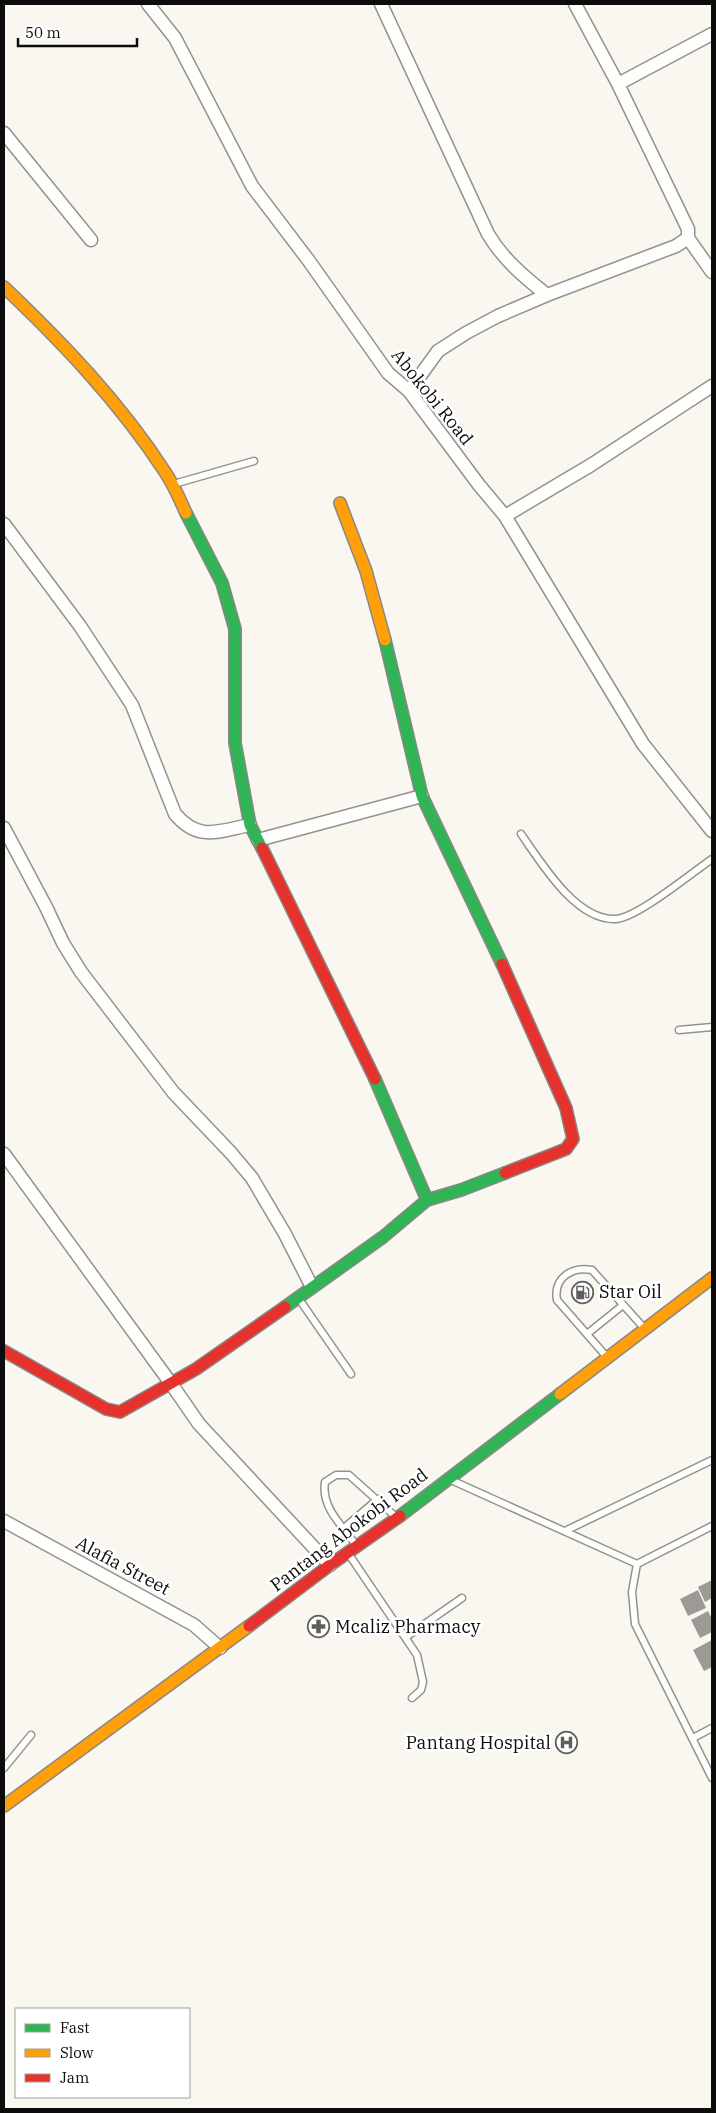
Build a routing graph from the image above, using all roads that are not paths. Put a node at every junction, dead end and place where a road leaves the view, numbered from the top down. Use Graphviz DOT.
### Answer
graph roads {
  1 [pos="148,4"];
  2 [pos="381,4"];
  3 [pos="575,4"];
  4 [pos="712,34"];
  5 [pos="618,84"];
  6 [pos="4,133"];
  7 [pos="688,238"];
  8 [pos="91,240"];
  9 [pos="712,272"];
  10 [pos="4,287"];
  11 [pos="547,295"];
  12 [pos="712,386"];
  13 [pos="409,392"];
  14 [pos="254,461"];
  15 [pos="173,484"];
  16 [pos="340,503"];
  17 [pos="505,516"];
  18 [pos="4,524"];
  19 [pos="422,796"];
  20 [pos="250,825"];
  21 [pos="4,828"];
  22 [pos="712,831"];
  23 [pos="521,834"];
  24 [pos="258,840"];
  25 [pos="712,859"];
  26 [pos="712,1027"];
  27 [pos="680,1030"];
  28 [pos="4,1154"];
  29 [pos="427,1200"];
  30 [pos="712,1278"];
  31 [pos="312,1287"];
  32 [pos="298,1298"];
  33 [pos="623,1305"];
  34 [pos="644,1329"];
  35 [pos="587,1334"];
  36 [pos="4,1350"];
  37 [pos="607,1357"];
  38 [pos="351,1374"];
  39 [pos="172,1385"];
  40 [pos="712,1460"];
  41 [pos="448,1478"];
  42 [pos="378,1499"];
  43 [pos="397,1518"];
  44 [pos="4,1521"];
  45 [pos="712,1526"];
  46 [pos="344,1528"];
  47 [pos="565,1531"];
  48 [pos="352,1550"];
  49 [pos="637,1564"];
  50 [pos="330,1565"];
  51 [pos="462,1598"];
  52 [pos="406,1637"];
  53 [pos="220,1648"];
  54 [pos="412,1698"];
  55 [pos="712,1728"];
  56 [pos="31,1735"];
  57 [pos="693,1738"];
  58 [pos="4,1768"];
  59 [pos="712,1778"];
  60 [pos="4,1806"];
  1 -- 13 [label="street, Abokobi Road"];
  2 -- 11 [label="street"];
  3 -- 5 [label="street"];
  4 -- 5 [label="street"];
  5 -- 7 [label="street"];
  6 -- 8 [label="street"];
  7 -- 9 [label="street"];
  7 -- 11 [label="street"];
  10 -- 15 [label="street"];
  11 -- 13 [label="street"];
  12 -- 17 [label="street"];
  13 -- 17 [label="street, Abokobi Road"];
  14 -- 15 [label="lane"];
  15 -- 20 [label="street"];
  16 -- 19 [label="street"];
  17 -- 22 [label="street, Abokobi Road"];
  18 -- 20 [label="street"];
  19 -- 24 [label="street"];
  19 -- 29 [label="street"];
  20 -- 24 [label="street"];
  21 -- 31 [label="street"];
  23 -- 25 [label="lane"];
  24 -- 29 [label="street"];
  26 -- 27 [label="lane"];
  28 -- 39 [label="street"];
  29 -- 31 [label="street"];
  30 -- 34 [label="street, Pantang Abokobi Road"];
  31 -- 32 [label="street"];
  32 -- 38 [label="lane"];
  32 -- 39 [label="street"];
  33 -- 34 [label="lane"];
  33 -- 35 [label="lane"];
  33 -- 35 [label="lane"];
  34 -- 37 [label="street, Pantang Abokobi Road"];
  35 -- 37 [label="lane"];
  36 -- 39 [label="street"];
  37 -- 41 [label="street, Pantang Abokobi Road"];
  39 -- 50 [label="street"];
  40 -- 47 [label="lane"];
  41 -- 43 [label="street, Pantang Abokobi Road"];
  41 -- 47 [label="lane"];
  42 -- 43 [label="lane"];
  42 -- 46 [label="lane"];
  42 -- 46 [label="lane"];
  43 -- 48 [label="street, Pantang Abokobi Road"];
  44 -- 53 [label="street, Alafia Street"];
  45 -- 49 [label="lane"];
  46 -- 48 [label="lane"];
  47 -- 49 [label="lane"];
  48 -- 50 [label="street, Pantang Abokobi Road"];
  48 -- 52 [label="lane"];
  49 -- 57 [label="lane"];
  50 -- 53 [label="street, Pantang Abokobi Road"];
  51 -- 52 [label="lane"];
  52 -- 54 [label="lane"];
  53 -- 60 [label="street, Pantang Abokobi Road"];
  55 -- 57 [label="lane"];
  56 -- 58 [label="lane"];
  57 -- 59 [label="lane"];
}
